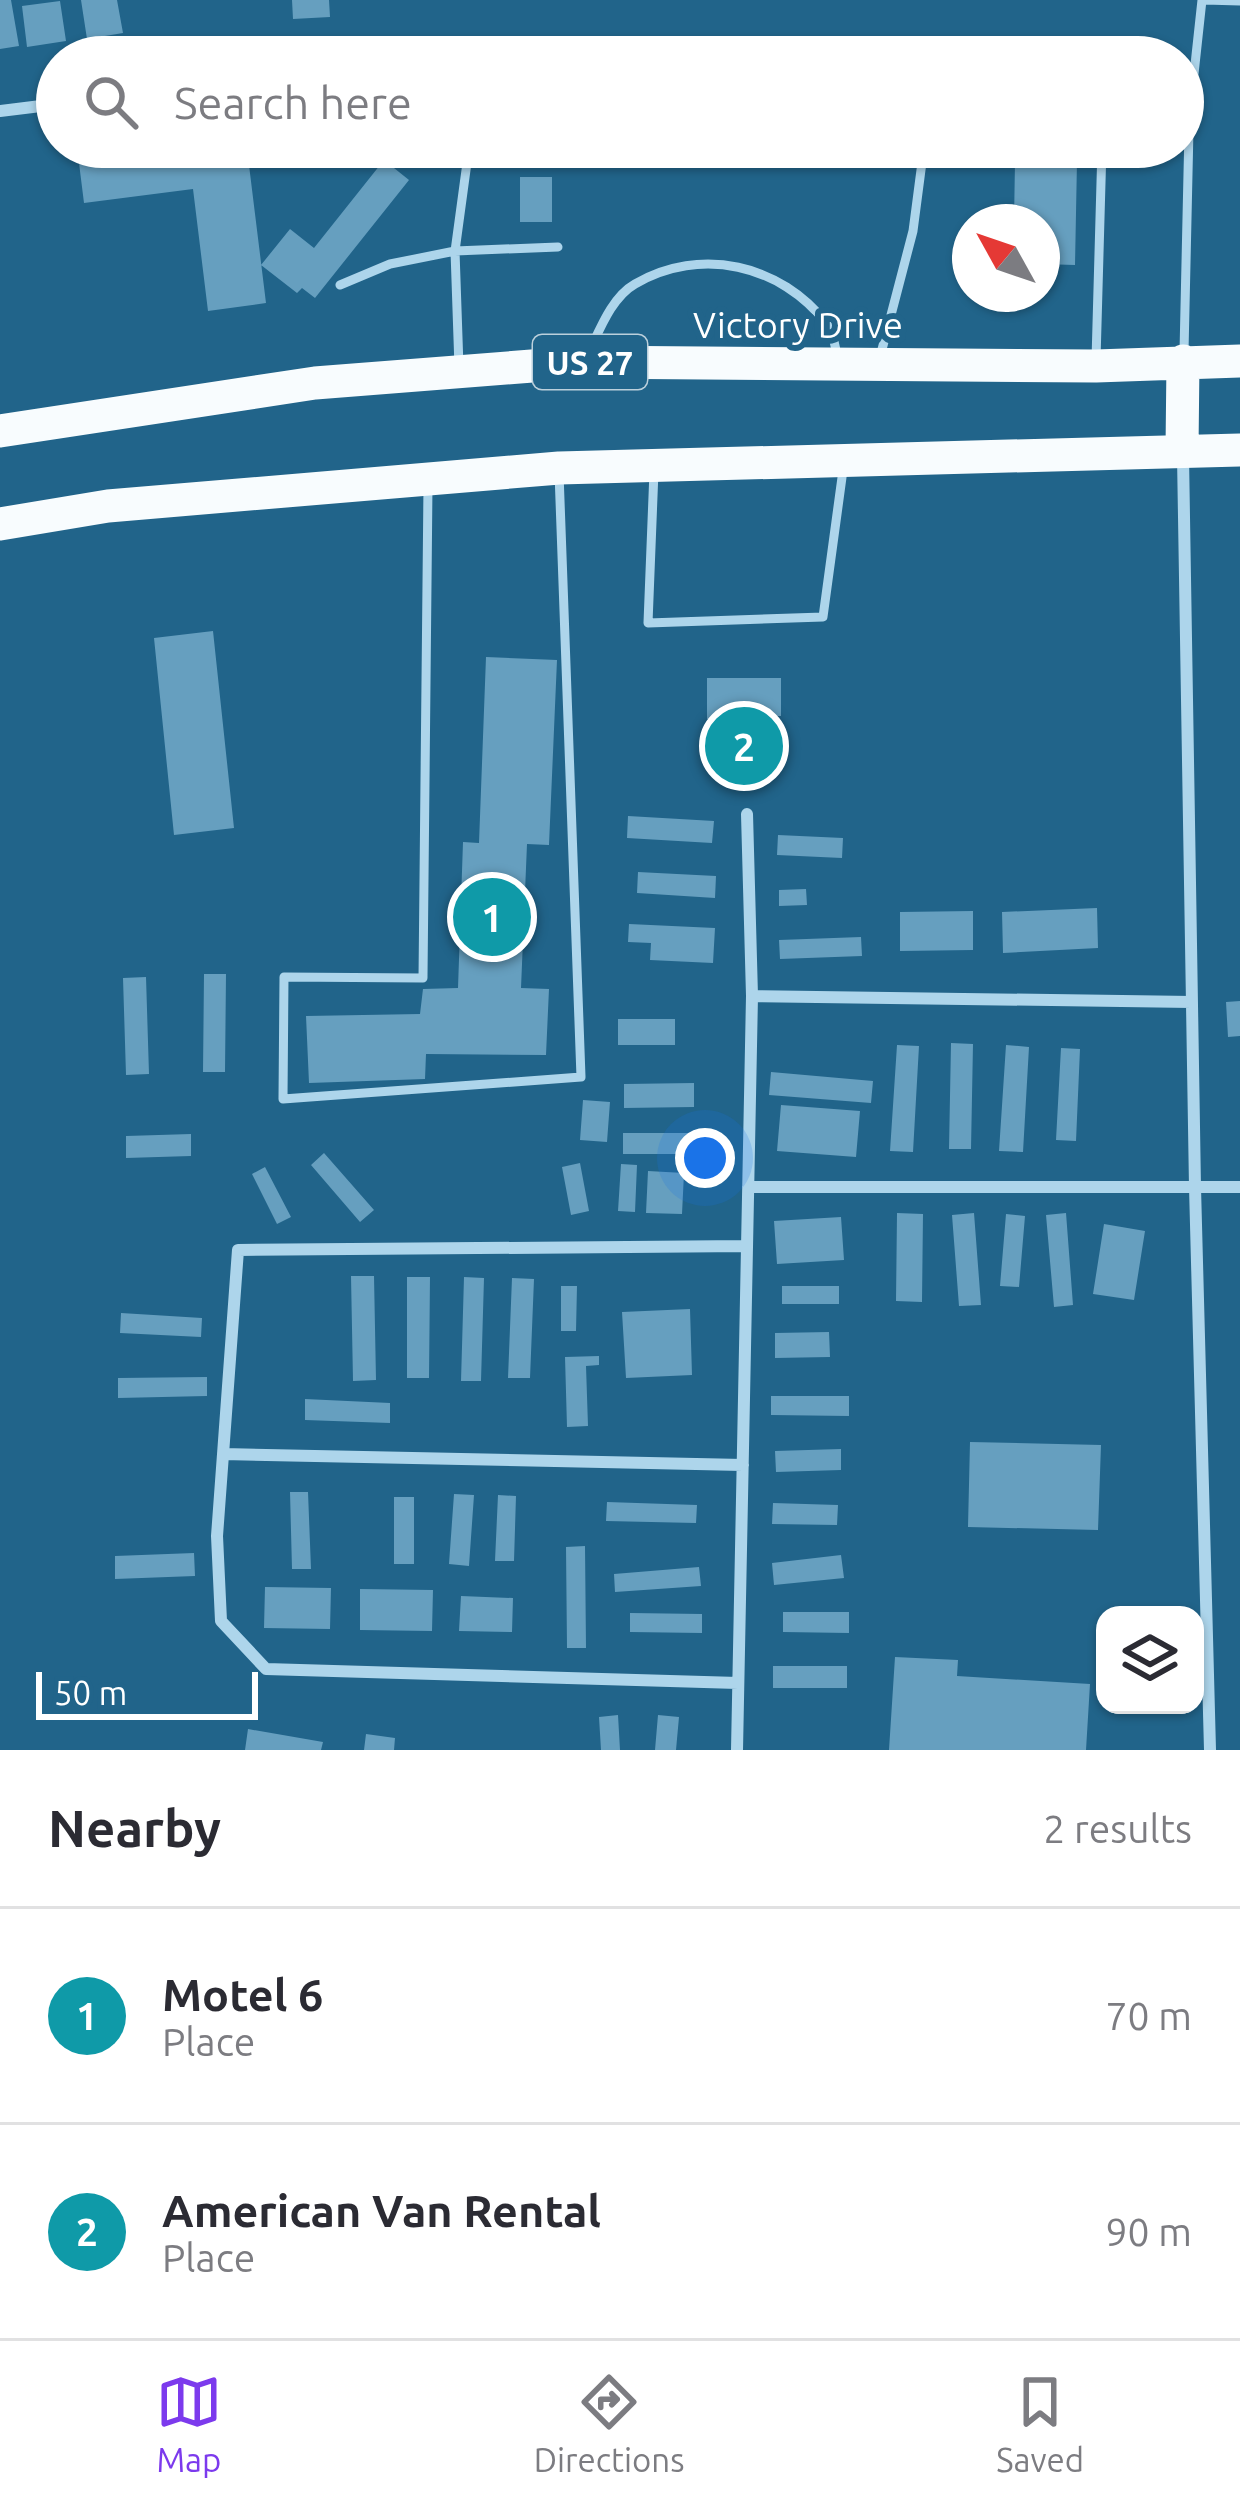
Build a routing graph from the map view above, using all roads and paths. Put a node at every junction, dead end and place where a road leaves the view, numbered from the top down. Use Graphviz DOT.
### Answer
graph roads {
  1 [pos="1204,0"];
  2 [pos="1240,1"];
  3 [pos="1199,36"];
  4 [pos="36,107"];
  5 [pos="0,111"];
  6 [pos="466,168"];
  7 [pos="922,168"];
  8 [pos="1101,168"];
  9 [pos="1186,168"];
  10 [pos="558,247"];
  11 [pos="455,250"];
  12 [pos="340,285"];
  13 [pos="1184,361"];
  14 [pos="1240,361"];
  15 [pos="584,362"];
  16 [pos="839,362"];
  17 [pos="878,362"];
  18 [pos="1096,366"];
  19 [pos="460,372"];
  20 [pos="0,431"];
  21 [pos="1182,449"];
  22 [pos="1240,450"];
  23 [pos="845,460"];
  24 [pos="654,465"];
  25 [pos="559,468"];
  26 [pos="428,480"];
  27 [pos="0,524"];
  28 [pos="747,814"];
  29 [pos="752,996"];
  30 [pos="1192,1002"];
  31 [pos="1195,1186"];
  32 [pos="748,1187"];
  33 [pos="1240,1187"];
  34 [pos="747,1246"];
  35 [pos="223,1454"];
  36 [pos="742,1465"];
  37 [pos="738,1683"];
  38 [pos="736,1750"];
  39 [pos="1210,1750"];
  1 -- 2 [label="lane"];
  1 -- 3 [label="lane"];
  4 -- 5 [label="street"];
  6 -- 11 [label="lane"];
  7 -- 17 [label="lane"];
  8 -- 18 [label="lane"];
  9 -- 13 [label="lane"];
  10 -- 11 [label="lane"];
  11 -- 12 [label="lane"];
  11 -- 19 [label="lane"];
  13 -- 14 [label="highway, Victory Drive / US 27"];
  13 -- 18 [label="highway, Victory Drive / US 27"];
  13 -- 21 [label="highway"];
  15 -- 16 [label="highway, Victory Drive / US 27"];
  15 -- 16 [label="lane"];
  15 -- 19 [label="highway, Victory Drive / US 27"];
  16 -- 17 [label="highway, Victory Drive / US 27"];
  17 -- 18 [label="highway, Victory Drive / US 27"];
  19 -- 20 [label="highway, Victory Drive / US 27"];
  21 -- 22 [label="highway"];
  21 -- 23 [label="highway"];
  21 -- 30 [label="street"];
  23 -- 24 [label="highway"];
  23 -- 24 [label="lane"];
  24 -- 25 [label="highway"];
  25 -- 26 [label="highway"];
  25 -- 26 [label="lane"];
  26 -- 27 [label="highway"];
  28 -- 29 [label="street"];
  29 -- 30 [label="street"];
  29 -- 32 [label="street"];
  30 -- 31 [label="street"];
  31 -- 32 [label="street"];
  31 -- 33 [label="street"];
  31 -- 39 [label="street"];
  32 -- 34 [label="street"];
  34 -- 35 [label="street"];
  34 -- 36 [label="street"];
  35 -- 36 [label="street"];
  35 -- 37 [label="street"];
  36 -- 37 [label="street"];
  37 -- 38 [label="street"];
}
